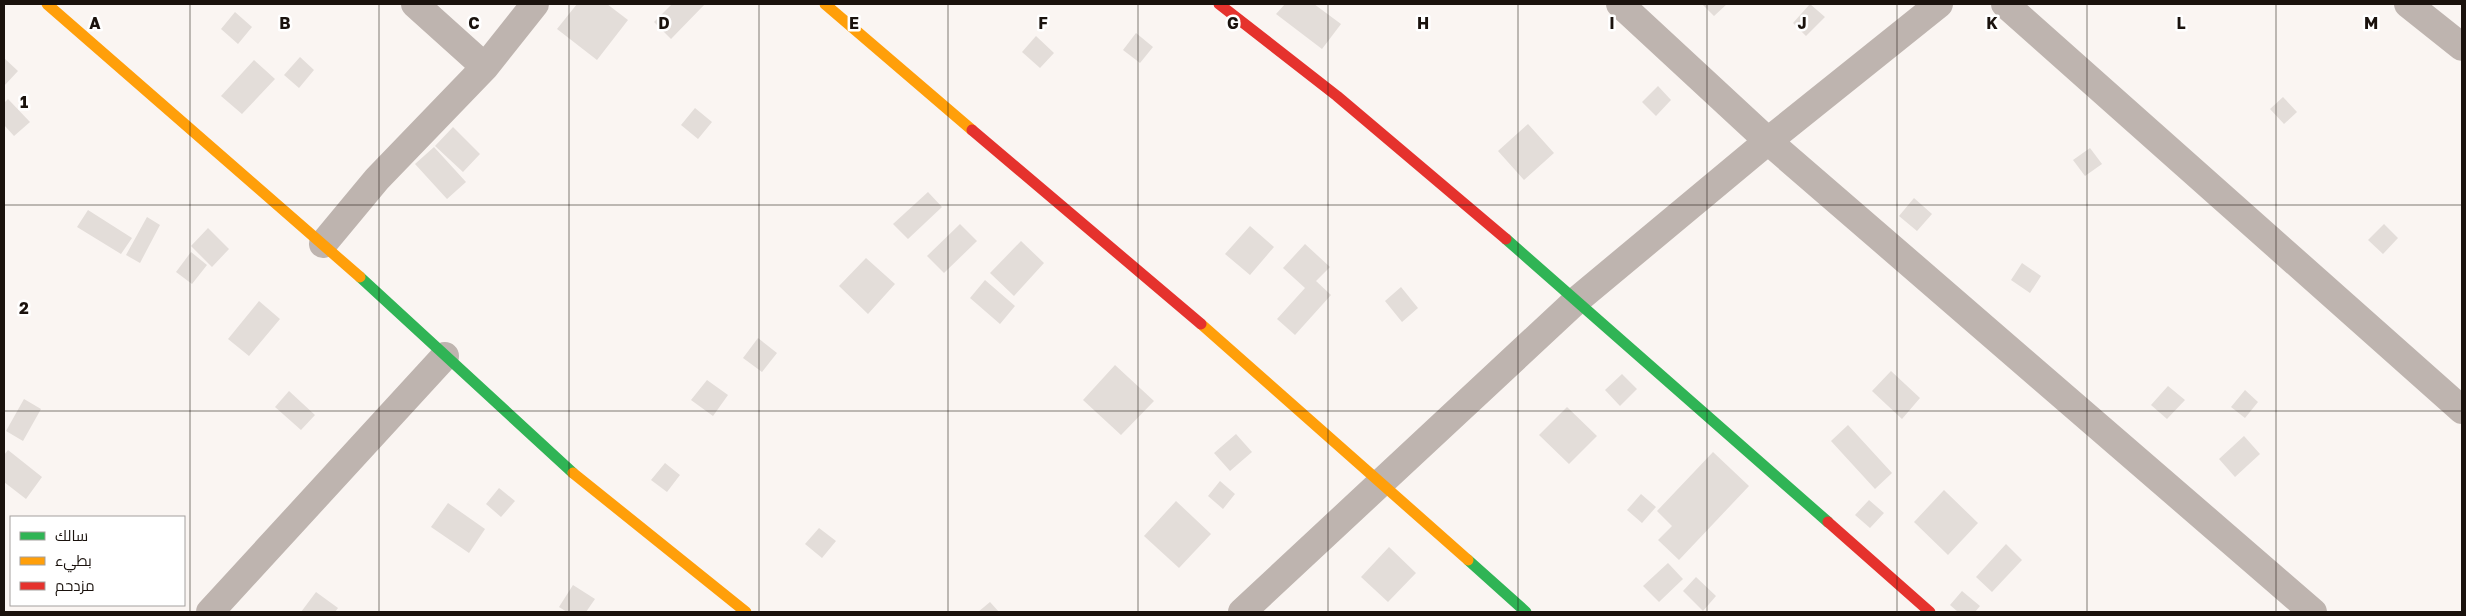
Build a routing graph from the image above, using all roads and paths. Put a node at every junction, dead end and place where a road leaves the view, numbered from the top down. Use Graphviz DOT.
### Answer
graph roads {
  1 [pos="47,4"];
  2 [pos="414,4"];
  3 [pos="535,4"];
  4 [pos="825,4"];
  5 [pos="1219,4"];
  6 [pos="1620,4"];
  7 [pos="1939,4"];
  8 [pos="2005,4"];
  9 [pos="2408,4"];
  10 [pos="2462,47"];
  11 [pos="484,67"];
  12 [pos="1768,141"];
  13 [pos="323,244"];
  14 [pos="1577,300"];
  15 [pos="445,356"];
  16 [pos="2462,410"];
  17 [pos="1381,484"];
  18 [pos="210,612"];
  19 [pos="746,612"];
  20 [pos="1242,612"];
  21 [pos="1526,612"];
  22 [pos="1930,612"];
  23 [pos="2313,612"];
  1 -- 13 [label="street"];
  2 -- 11 [label="street"];
  3 -- 11 [label="street"];
  4 -- 17 [label="street"];
  5 -- 14 [label="street"];
  6 -- 12 [label="street"];
  7 -- 12 [label="street"];
  8 -- 16 [label="street"];
  9 -- 10 [label="street"];
  11 -- 13 [label="street"];
  12 -- 14 [label="street"];
  12 -- 23 [label="street"];
  13 -- 15 [label="street"];
  14 -- 17 [label="street"];
  14 -- 22 [label="street"];
  15 -- 18 [label="street"];
  15 -- 19 [label="street"];
  17 -- 20 [label="street"];
  17 -- 21 [label="street"];
}
